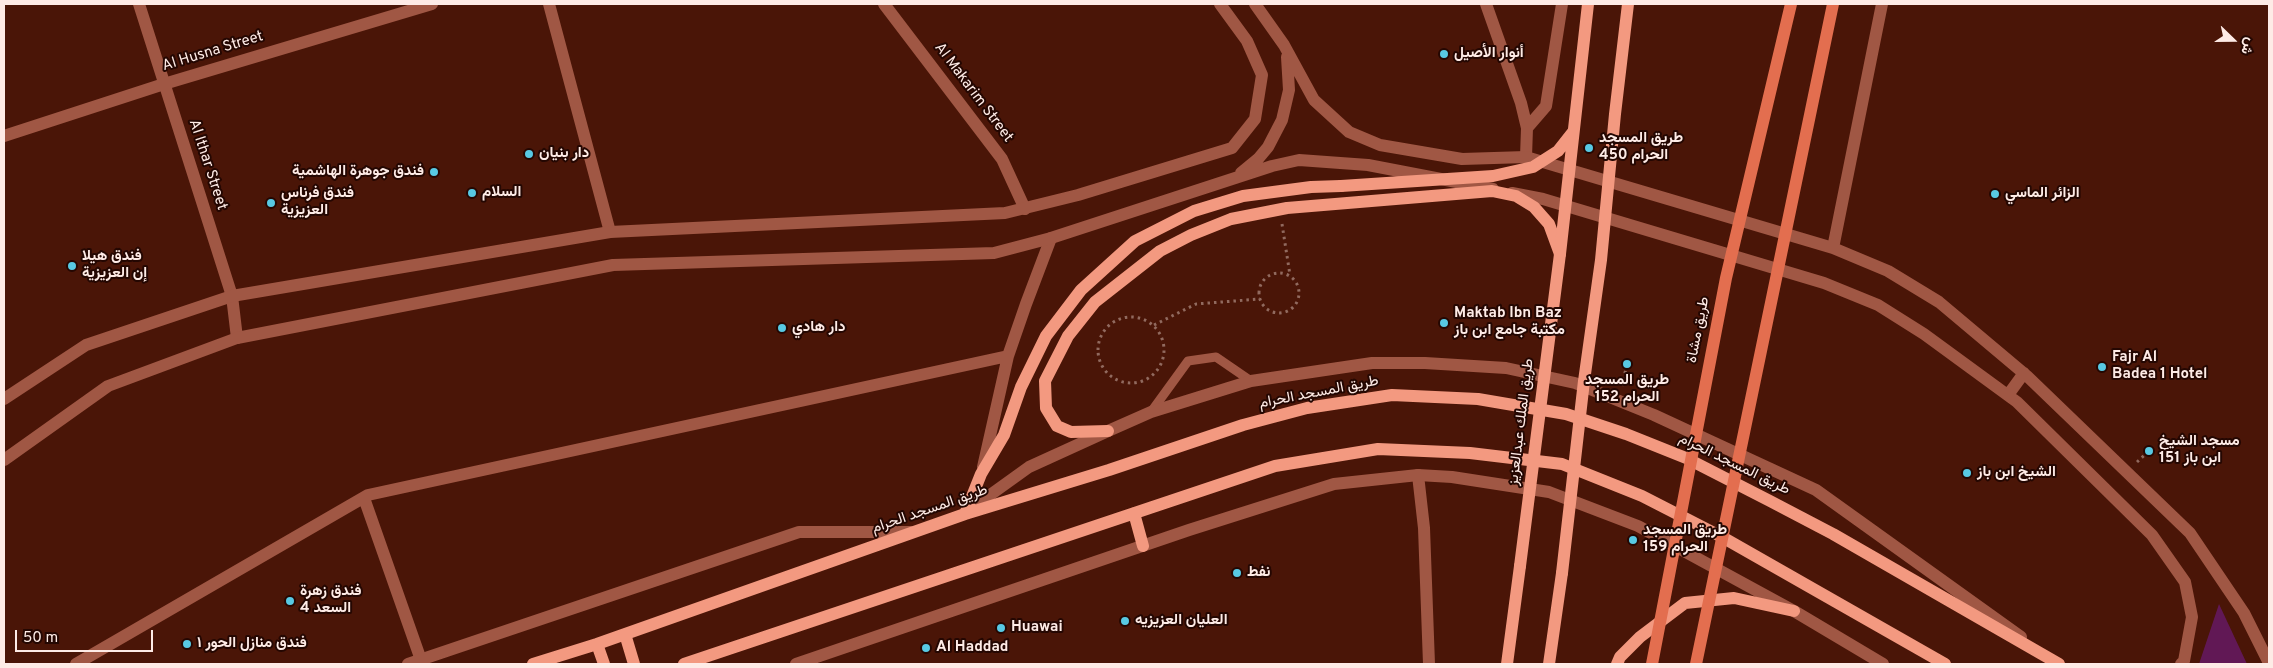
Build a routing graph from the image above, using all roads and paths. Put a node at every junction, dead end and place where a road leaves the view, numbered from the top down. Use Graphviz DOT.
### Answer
graph roads {
  1 [pos="139,4"];
  2 [pos="432,4"];
  3 [pos="549,4"];
  4 [pos="884,4"];
  5 [pos="1220,4"];
  6 [pos="1255,4"];
  7 [pos="1486,4"];
  8 [pos="1562,4"];
  9 [pos="1588,4"];
  10 [pos="1628,4"];
  11 [pos="1790,4"];
  12 [pos="1833,4"];
  13 [pos="1882,4"];
  14 [pos="1284,45"];
  15 [pos="164,84"];
  16 [pos="1527,128"];
  17 [pos="1573,132"];
  18 [pos="4,136"];
  19 [pos="1526,157"];
  20 [pos="1234,178"];
  21 [pos="1025,209"];
  22 [pos="1282,224"];
  23 [pos="610,232"];
  24 [pos="1051,238"];
  25 [pos="1833,248"];
  26 [pos="1560,254"];
  27 [pos="1290,275"];
  28 [pos="232,296"];
  29 [pos="1260,299"];
  30 [pos="1154,325"];
  31 [pos="237,338"];
  32 [pos="1008,356"];
  33 [pos="1627,364"];
  34 [pos="2024,373"];
  35 [pos="1251,381"];
  36 [pos="2008,395"];
  37 [pos="4,399"];
  38 [pos="1618,400"];
  39 [pos="1151,412"];
  40 [pos="1108,430"];
  41 [pos="4,460"];
  42 [pos="981,474"];
  43 [pos="1418,476"];
  44 [pos="364,498"];
  45 [pos="1134,513"];
  46 [pos="965,514"];
  47 [pos="916,532"];
  48 [pos="1143,546"];
  49 [pos="1794,611"];
  50 [pos="626,634"];
  51 [pos="597,644"];
  52 [pos="421,660"];
  53 [pos="2269,663"];
  54 [pos="76,664"];
  55 [pos="408,664"];
  56 [pos="533,664"];
  57 [pos="604,664"];
  58 [pos="634,664"];
  59 [pos="684,664"];
  60 [pos="796,664"];
  61 [pos="1429,664"];
  62 [pos="1507,664"];
  63 [pos="1549,664"];
  64 [pos="1617,664"];
  65 [pos="1652,664"];
  66 [pos="1696,664"];
  67 [pos="1883,664"];
  68 [pos="1945,664"];
  69 [pos="2059,664"];
  70 [pos="2181,664"];
  1 -- 15 [label="street, Al Ithar Street"];
  2 -- 15 [label="street, Al Husna Street"];
  3 -- 23 [label="street"];
  4 -- 21 [label="street, Al Makarim Street"];
  5 -- 21 [label="street"];
  6 -- 14 [label="street"];
  7 -- 16 [label="street"];
  8 -- 16 [label="street"];
  9 -- 17 [label="main road, طريق الملك عبدالعزيز, bridge"];
  10 -- 63 [label="main road, bridge"];
  11 -- 65 [label="main road, طريق مشاة, bridge"];
  12 -- 66 [label="main road, bridge"];
  13 -- 25 [label="street"];
  14 -- 19 [label="street"];
  14 -- 20 [label="street"];
  15 -- 18 [label="street, Al Husna Street"];
  15 -- 28 [label="street, Al Ithar Street"];
  16 -- 19 [label="street"];
  17 -- 26 [label="main road, طريق الملك عبدالعزيز, bridge"];
  17 -- 42 [label="main road, bridge"];
  19 -- 25 [label="street"];
  20 -- 24 [label="street"];
  20 -- 36 [label="street"];
  21 -- 23 [label="street"];
  22 -- 27 [label="path"];
  23 -- 28 [label="street"];
  24 -- 31 [label="street"];
  24 -- 32 [label="street"];
  25 -- 34 [label="street"];
  26 -- 40 [label="main road"];
  26 -- 62 [label="main road, طريق الملك عبدالعزيز, bridge"];
  27 -- 29 [label="path"];
  27 -- 29 [label="path"];
  28 -- 31 [label="street, Al Ithar Street"];
  28 -- 37 [label="street"];
  29 -- 30 [label="path"];
  30 -- 30 [label="path"];
  31 -- 41 [label="street"];
  32 -- 42 [label="street"];
  32 -- 44 [label="street"];
  33 -- 38 [label="path"];
  34 -- 36 [label="street"];
  34 -- 53 [label="street"];
  35 -- 38 [label="street"];
  35 -- 39 [label="street"];
  35 -- 39 [label="lane"];
  36 -- 70 [label="street"];
  38 -- 69 [label="street"];
  39 -- 40 [label="street"];
  40 -- 46 [label="street"];
  42 -- 46 [label="main road"];
  43 -- 48 [label="street"];
  43 -- 49 [label="street"];
  43 -- 61 [label="street"];
  44 -- 52 [label="street"];
  44 -- 54 [label="street"];
  45 -- 48 [label="main road"];
  45 -- 59 [label="main road"];
  45 -- 68 [label="main road"];
  46 -- 47 [label="main road, طريق المسجد الحرام"];
  46 -- 69 [label="main road, طريق المسجد الحرام"];
  47 -- 50 [label="main road, طريق المسجد الحرام"];
  47 -- 52 [label="street"];
  48 -- 60 [label="street"];
  49 -- 64 [label="main road"];
  49 -- 67 [label="street"];
  50 -- 51 [label="main road, طريق المسجد الحرام"];
  50 -- 58 [label="main road"];
  51 -- 56 [label="main road, طريق المسجد الحرام"];
  51 -- 57 [label="main road"];
  52 -- 55 [label="street"];
}
